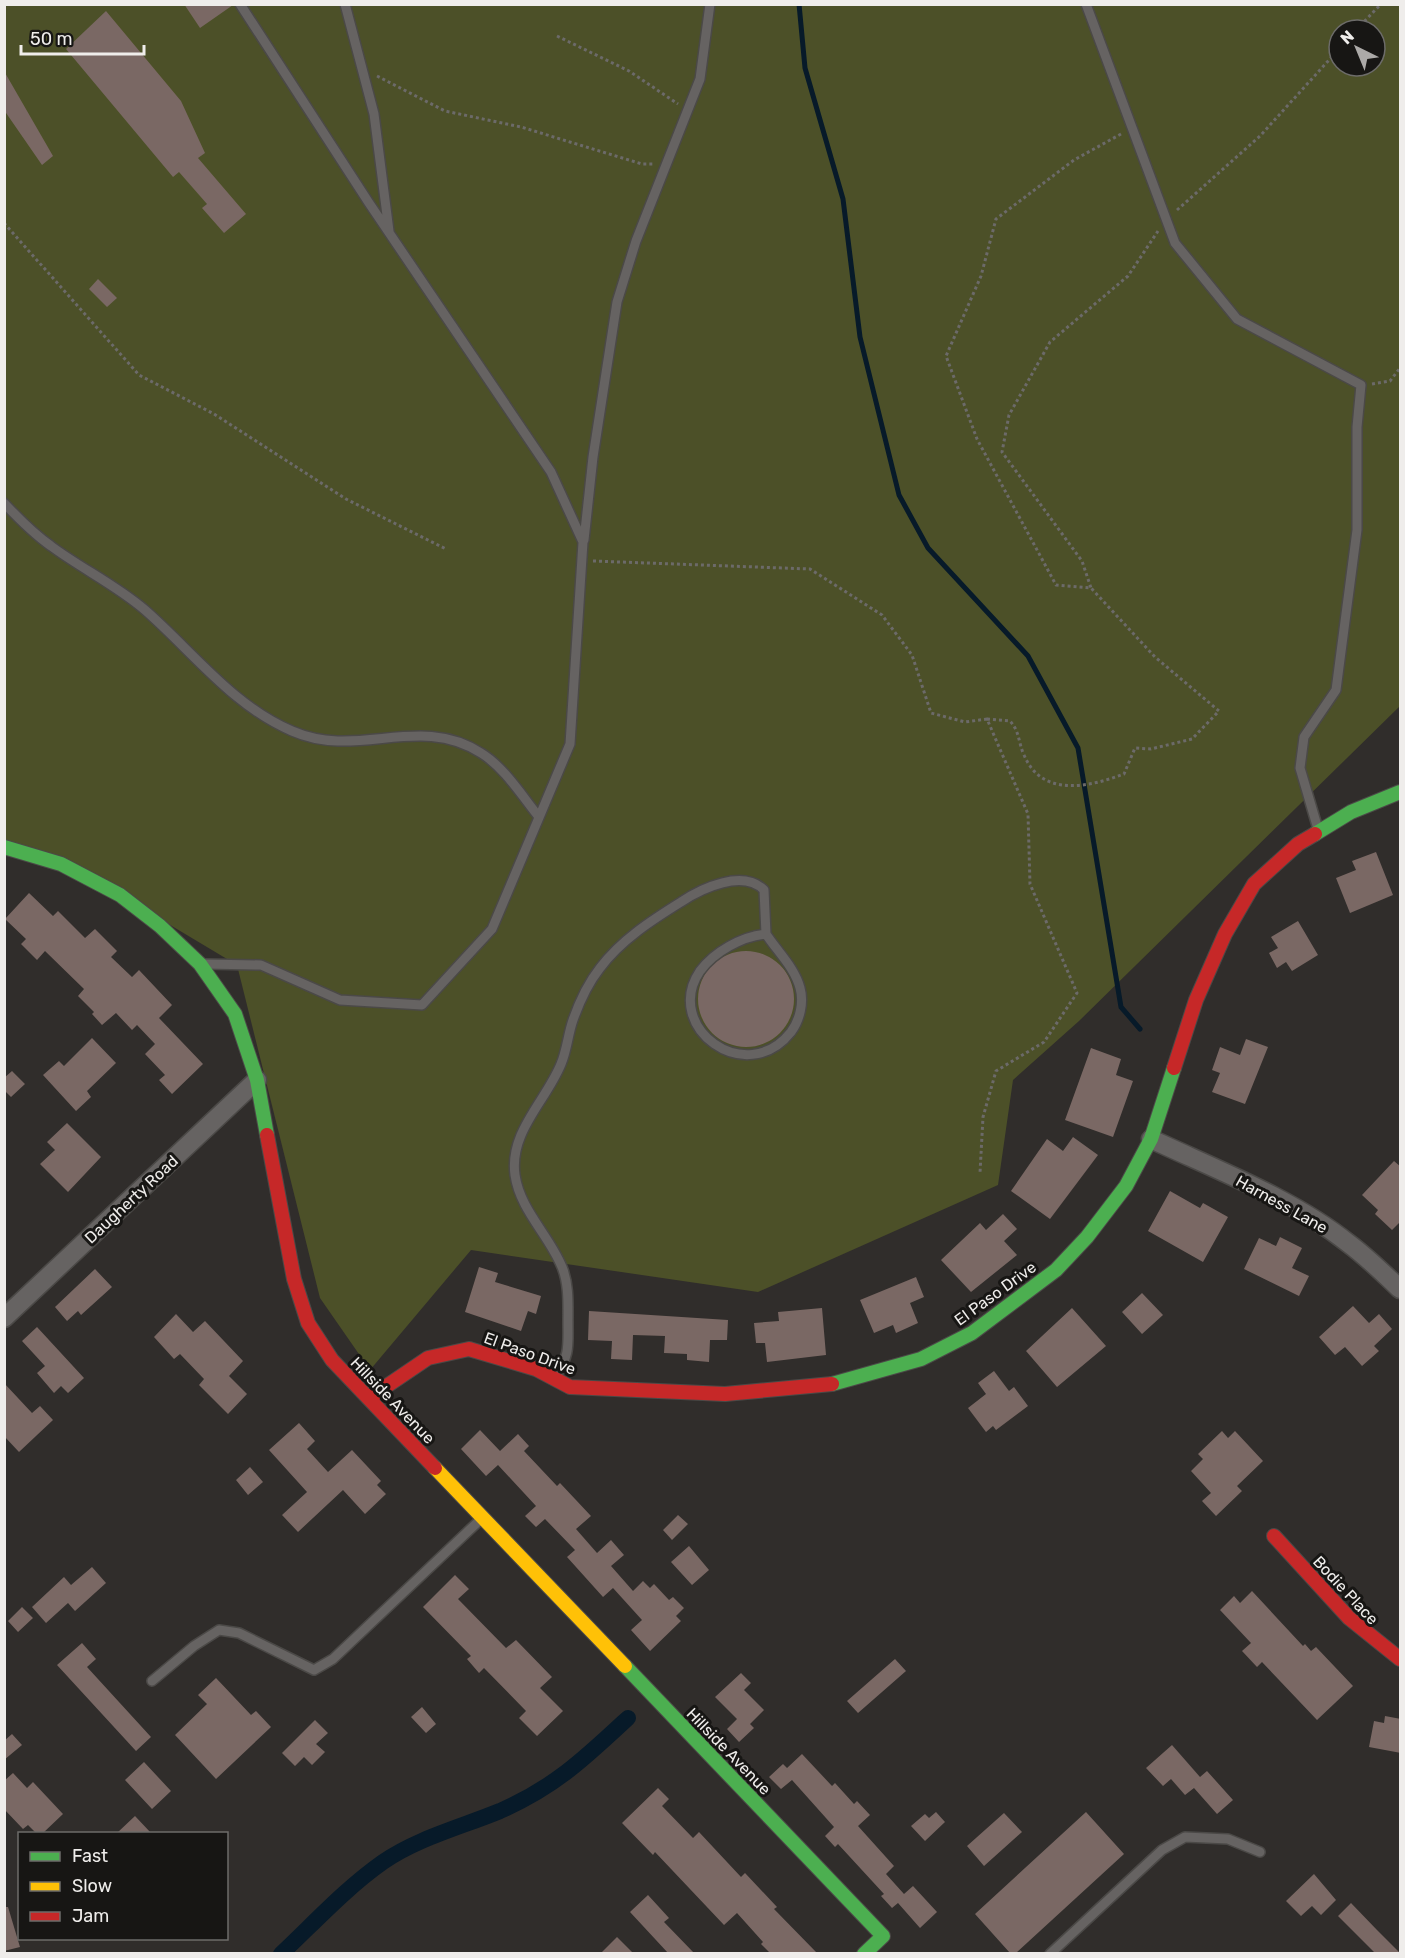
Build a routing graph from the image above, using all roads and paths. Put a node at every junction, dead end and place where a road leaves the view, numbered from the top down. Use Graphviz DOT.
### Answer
graph roads {
  1 [pos="240,4"];
  2 [pos="345,4"];
  3 [pos="710,4"];
  4 [pos="1086,4"];
  5 [pos="1381,4"];
  6 [pos="1368,18"];
  7 [pos="557,36"];
  8 [pos="1327,62"];
  9 [pos="362,68"];
  10 [pos="687,110"];
  11 [pos="1133,128"];
  12 [pos="665,164"];
  13 [pos="1166,219"];
  14 [pos="4,223"];
  15 [pos="389,234"];
  16 [pos="1401,368"];
  17 [pos="1361,385"];
  18 [pos="4,503"];
  19 [pos="583,542"];
  20 [pos="446,549"];
  21 [pos="582,561"];
  22 [pos="1090,588"];
  23 [pos="987,719"];
  24 [pos="1401,792"];
  25 [pos="539,817"];
  26 [pos="1318,832"];
  27 [pos="4,848"];
  28 [pos="766,934"];
  29 [pos="200,964"];
  30 [pos="257,1080"];
  31 [pos="1151,1139"];
  32 [pos="980,1173"];
  33 [pos="1401,1289"];
  34 [pos="4,1318"];
  35 [pos="554,1379"];
  36 [pos="369,1398"];
  37 [pos="482,1517"];
  38 [pos="1274,1536"];
  39 [pos="1401,1659"];
  40 [pos="152,1681"];
  41 [pos="1260,1852"];
  42 [pos="875,1947"];
  43 [pos="1050,1953"];
  1 -- 15 [label="lane"];
  2 -- 9 [label="lane"];
  3 -- 10 [label="lane"];
  4 -- 11 [label="lane"];
  5 -- 6 [label="path"];
  7 -- 10 [label="path"];
  8 -- 13 [label="path"];
  9 -- 12 [label="path"];
  9 -- 15 [label="lane"];
  10 -- 12 [label="lane"];
  11 -- 13 [label="lane"];
  11 -- 22 [label="path"];
  12 -- 19 [label="lane"];
  13 -- 17 [label="lane"];
  13 -- 22 [label="path"];
  14 -- 20 [label="path"];
  15 -- 19 [label="lane"];
  16 -- 17 [label="path"];
  17 -- 26 [label="lane"];
  18 -- 25 [label="lane"];
  19 -- 21 [label="lane"];
  21 -- 23 [label="path"];
  21 -- 25 [label="lane"];
  22 -- 23 [label="path"];
  23 -- 32 [label="path"];
  24 -- 26 [label="street, El Paso Drive"];
  25 -- 29 [label="lane"];
  26 -- 31 [label="street, El Paso Drive"];
  27 -- 29 [label="street, Hillside Avenue"];
  28 -- 28 [label="lane"];
  28 -- 35 [label="lane"];
  29 -- 30 [label="street, Hillside Avenue"];
  30 -- 34 [label="street, Daugherty Road"];
  30 -- 36 [label="street, Hillside Avenue"];
  31 -- 33 [label="street, Harness Lane"];
  31 -- 35 [label="street, El Paso Drive"];
  35 -- 36 [label="street, El Paso Drive"];
  36 -- 37 [label="street, Hillside Avenue"];
  37 -- 40 [label="lane"];
  37 -- 42 [label="street, Hillside Avenue"];
  38 -- 39 [label="street, Bodie Place"];
  41 -- 43 [label="lane"];
}
